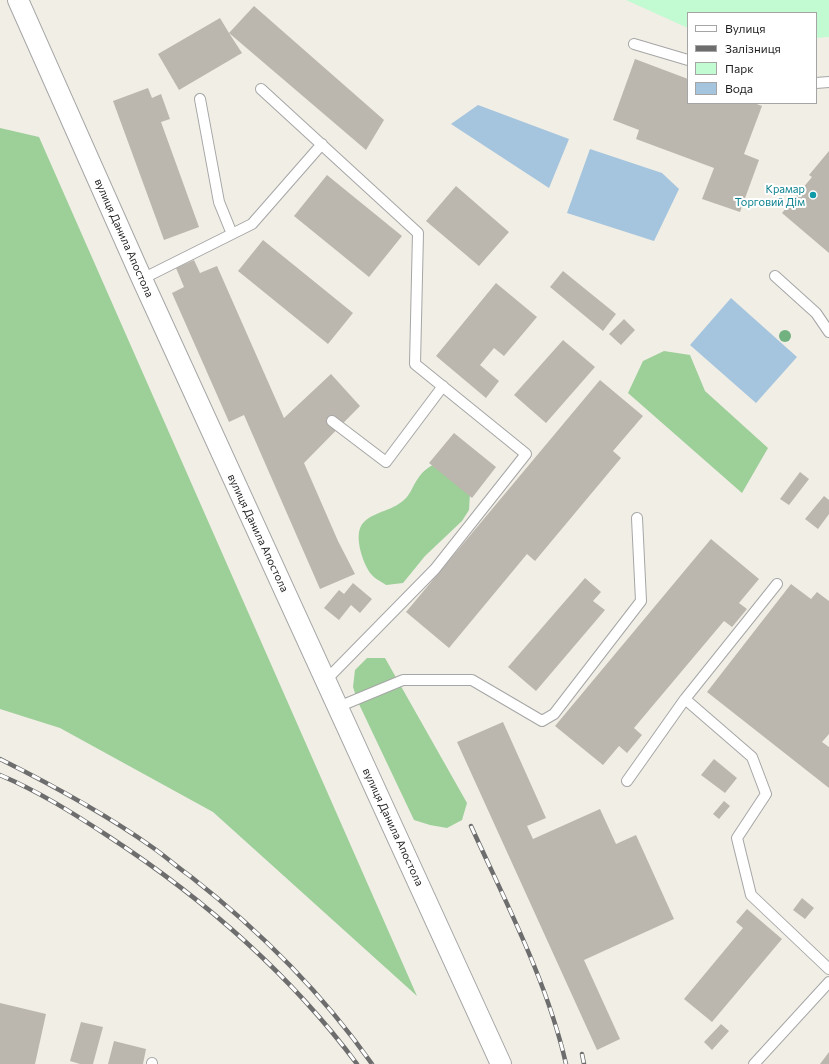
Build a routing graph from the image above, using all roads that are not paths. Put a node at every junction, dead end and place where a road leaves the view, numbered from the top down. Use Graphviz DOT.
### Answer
graph roads {
  1 [pos="18,0"];
  2 [pos="634,44"];
  3 [pos="687,60"];
  4 [pos="829,82"];
  5 [pos="817,83"];
  6 [pos="261,89"];
  7 [pos="200,99"];
  8 [pos="322,144"];
  9 [pos="232,234"];
  10 [pos="775,276"];
  11 [pos="142,279"];
  12 [pos="829,332"];
  13 [pos="443,386"];
  14 [pos="332,421"];
  15 [pos="636,518"];
  16 [pos="777,584"];
  17 [pos="326,680"];
  18 [pos="685,699"];
  19 [pos="338,707"];
  20 [pos="627,781"];
  21 [pos="829,969"];
  22 [pos="829,982"];
  23 [pos="501,1064"];
  24 [pos="754,1064"];
  1 -- 11 [label="street, вулиця Данила Апостола"];
  2 -- 3 [label="lane"];
  4 -- 5 [label="lane"];
  6 -- 8 [label="lane"];
  7 -- 9 [label="lane"];
  8 -- 9 [label="lane"];
  8 -- 13 [label="lane"];
  9 -- 11 [label="lane"];
  10 -- 12 [label="lane"];
  11 -- 17 [label="street, вулиця Данила Апостола"];
  13 -- 14 [label="lane"];
  13 -- 17 [label="lane"];
  15 -- 19 [label="lane"];
  16 -- 18 [label="lane"];
  17 -- 19 [label="street, вулиця Данила Апостола"];
  18 -- 20 [label="lane"];
  18 -- 21 [label="lane"];
  19 -- 23 [label="street, вулиця Данила Апостола"];
  22 -- 24 [label="lane"];
}
